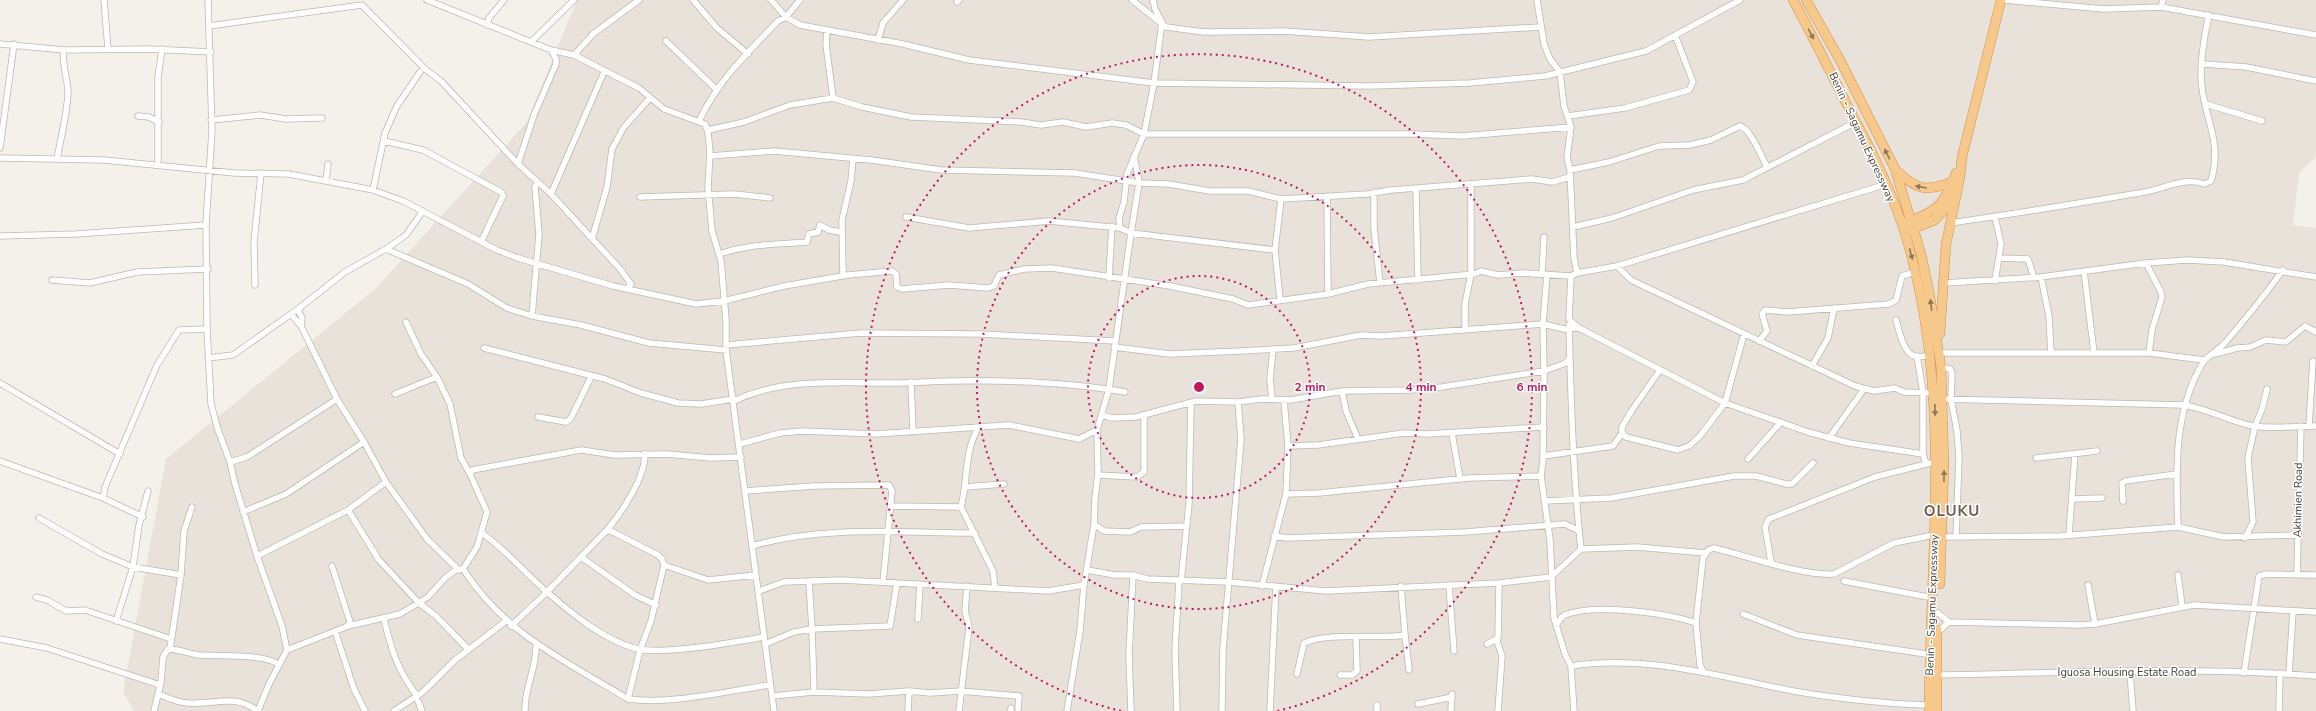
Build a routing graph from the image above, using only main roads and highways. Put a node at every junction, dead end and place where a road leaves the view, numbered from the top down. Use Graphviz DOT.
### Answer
graph roads {
  1 [pos="1793,0"];
  2 [pos="1806,0"];
  3 [pos="2001,0"];
  4 [pos="1962,157"];
  5 [pos="1895,169"];
  6 [pos="1952,182"];
  7 [pos="1956,195"];
  8 [pos="1913,224"];
  9 [pos="1903,227"];
  10 [pos="1939,349"];
  11 [pos="1939,536"];
  12 [pos="1934,655"];
  13 [pos="1929,708"];
  14 [pos="1937,711"];
  1 -- 9 [label="highway, Benin - Sagamu Expressway, one-way"];
  5 -- 2 [label="highway, one-way"];
  3 -- 4 [label="highway"];
  4 -- 6 [label="highway"];
  4 -- 7 [label="highway"];
  6 -- 5 [label="highway, one-way"];
  5 -- 8 [label="highway"];
  6 -- 8 [label="highway"];
  7 -- 8 [label="highway"];
  7 -- 10 [label="highway"];
  8 -- 9 [label="highway"];
  10 -- 8 [label="highway, one-way"];
  9 -- 11 [label="highway, Benin - Sagamu Expressway, one-way"];
  11 -- 10 [label="highway, one-way"];
  11 -- 12 [label="highway"];
  11 -- 12 [label="highway, Benin - Sagamu Expressway"];
  12 -- 13 [label="highway, Benin - Sagamu Expressway"];
  12 -- 14 [label="highway"];
}
